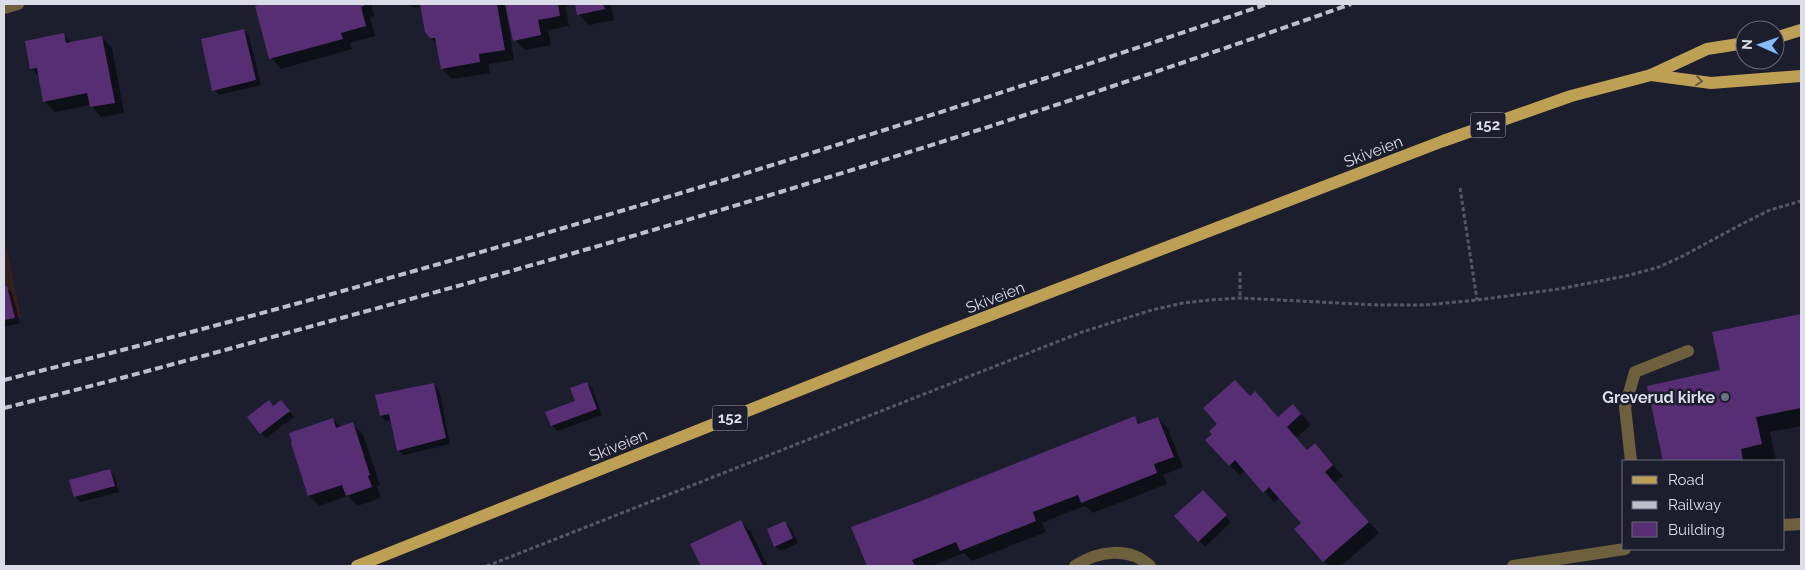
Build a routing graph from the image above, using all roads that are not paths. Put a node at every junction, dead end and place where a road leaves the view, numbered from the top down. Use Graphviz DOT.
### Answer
graph roads {
  1 [pos="18,4"];
  2 [pos="4,8"];
  3 [pos="1801,30"];
  4 [pos="1785,35"];
  5 [pos="1735,45"];
  6 [pos="1651,75"];
  7 [pos="1801,76"];
  8 [pos="1688,351"];
  9 [pos="1631,460"];
  10 [pos="1801,524"];
  11 [pos="1785,525"];
  12 [pos="1622,549"];
  13 [pos="357,566"];
  14 [pos="1075,566"];
  15 [pos="1150,566"];
  16 [pos="1513,566"];
  1 -- 2 [label="street"];
  3 -- 4 [label="main road"];
  5 -- 6 [label="main road, Skiveien / 152"];
  6 -- 7 [label="main road, Skiveien / 152, one-way"];
  6 -- 13 [label="main road, Skiveien / 152"];
  8 -- 9 [label="street"];
  10 -- 11 [label="street"];
  12 -- 16 [label="street"];
  14 -- 15 [label="street"];
}
